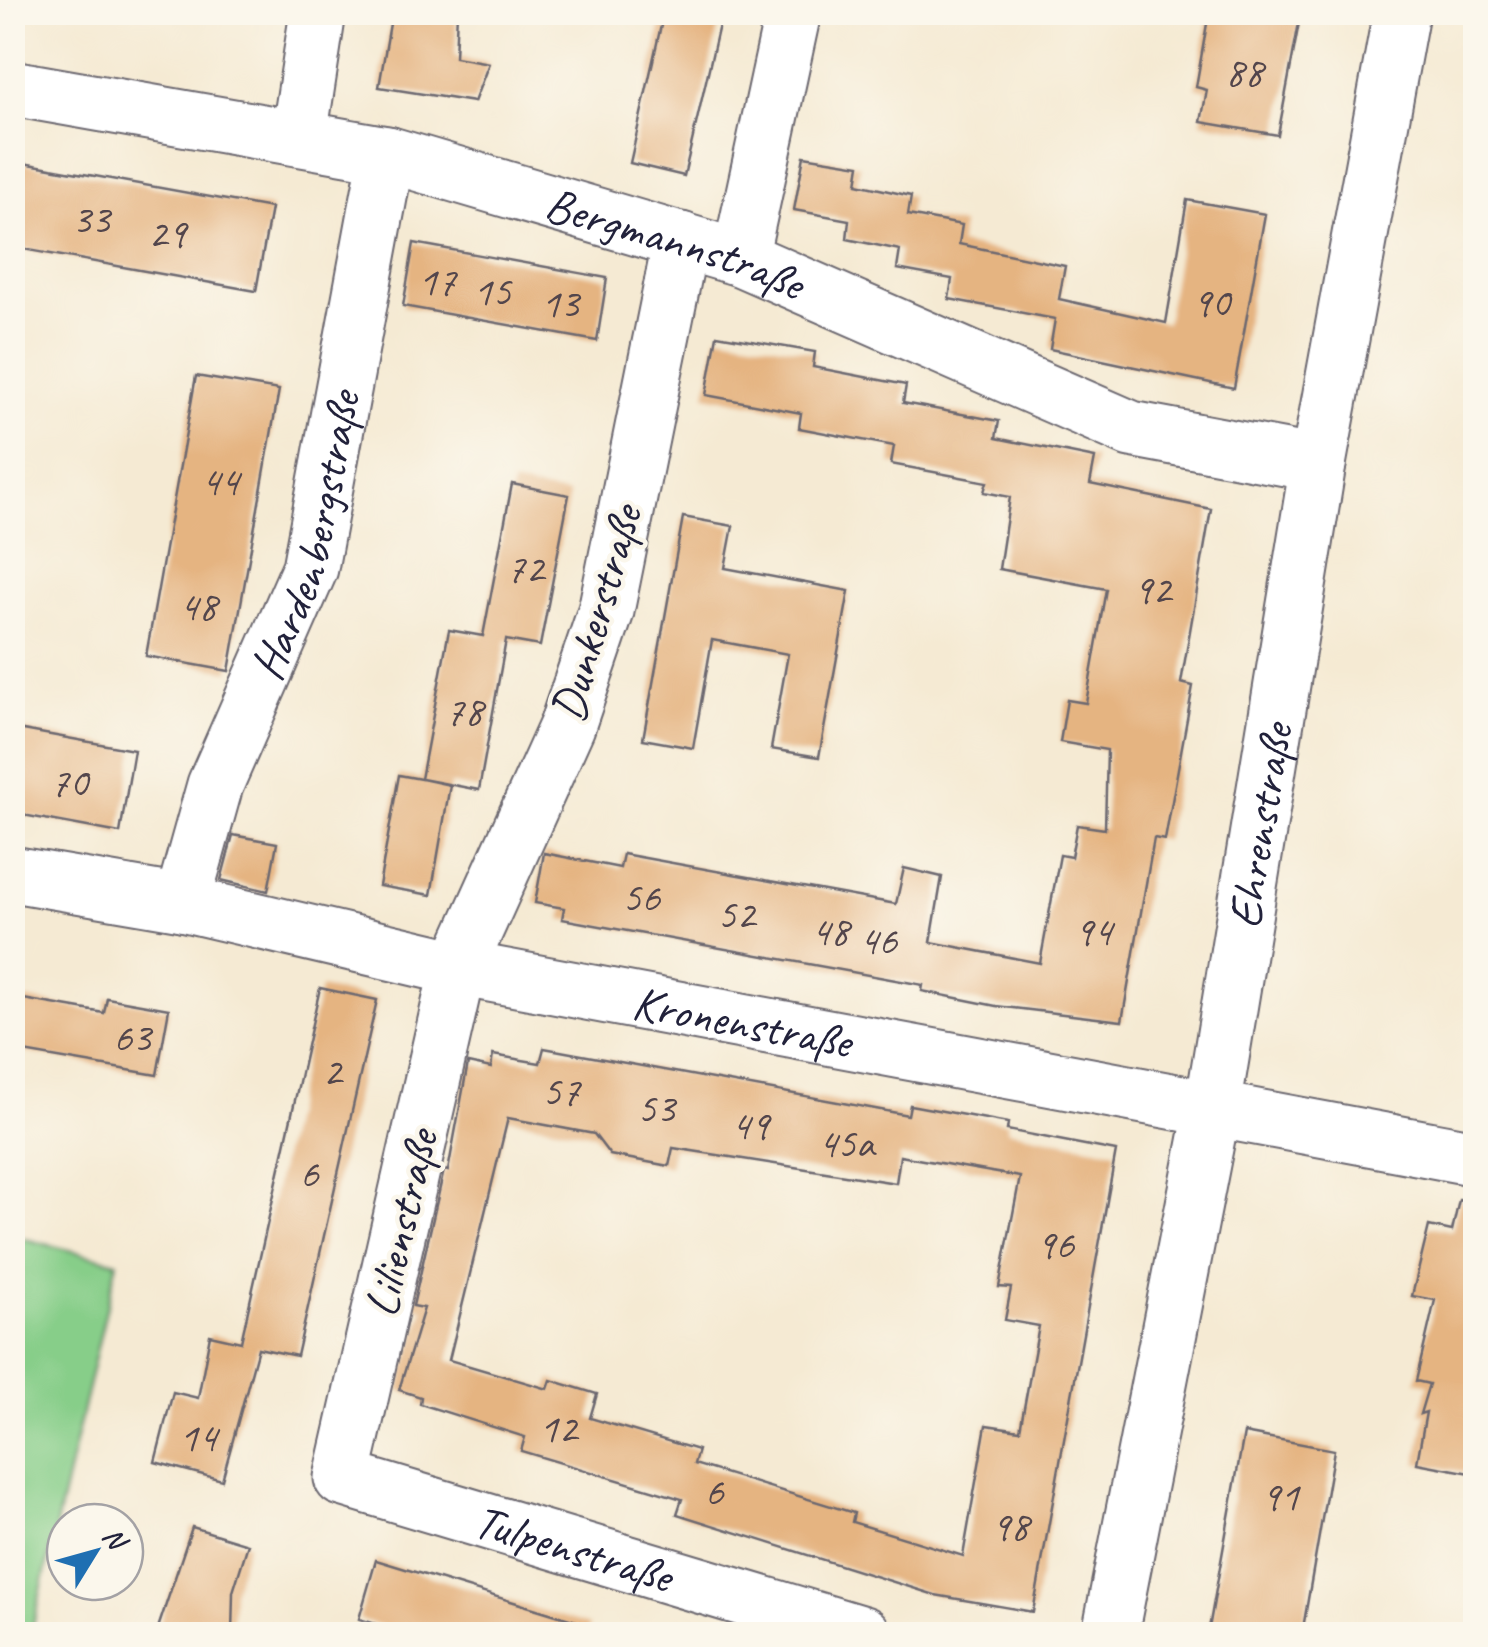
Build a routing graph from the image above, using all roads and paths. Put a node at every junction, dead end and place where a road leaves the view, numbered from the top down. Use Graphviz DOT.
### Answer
graph roads {
  1 [pos="318,12"];
  2 [pos="793,12"];
  3 [pos="1401,12"];
  4 [pos="12,88"];
  5 [pos="299,136"];
  6 [pos="387,154"];
  7 [pos="680,240"];
  8 [pos="740,258"];
  9 [pos="1318,464"];
  10 [pos="12,874"];
  11 [pos="182,903"];
  12 [pos="458,968"];
  13 [pos="1212,1107"];
  14 [pos="1476,1158"];
  15 [pos="342,1478"];
  16 [pos="862,1634"];
  17 [pos="1110,1634"];
  1 -- 5 [label="street"];
  2 -- 8 [label="street"];
  3 -- 9 [label="street, Ehrenstraße"];
  4 -- 5 [label="street, Bergmannstraße"];
  5 -- 6 [label="street, Bergmannstraße"];
  6 -- 7 [label="street, Bergmannstraße"];
  6 -- 11 [label="street, Hardenbergstraße"];
  7 -- 8 [label="street, Bergmannstraße"];
  7 -- 12 [label="street, Dunkerstraße"];
  8 -- 9 [label="street, Bergmannstraße"];
  9 -- 13 [label="street, Ehrenstraße"];
  10 -- 11 [label="street, Kronenstraße"];
  11 -- 12 [label="street, Kronenstraße"];
  12 -- 13 [label="street, Kronenstraße"];
  12 -- 15 [label="street, Lilienstraße"];
  13 -- 14 [label="street, Kronenstraße"];
  13 -- 17 [label="street, Ehrenstraße"];
  15 -- 16 [label="street, Tulpenstraße"];
}
